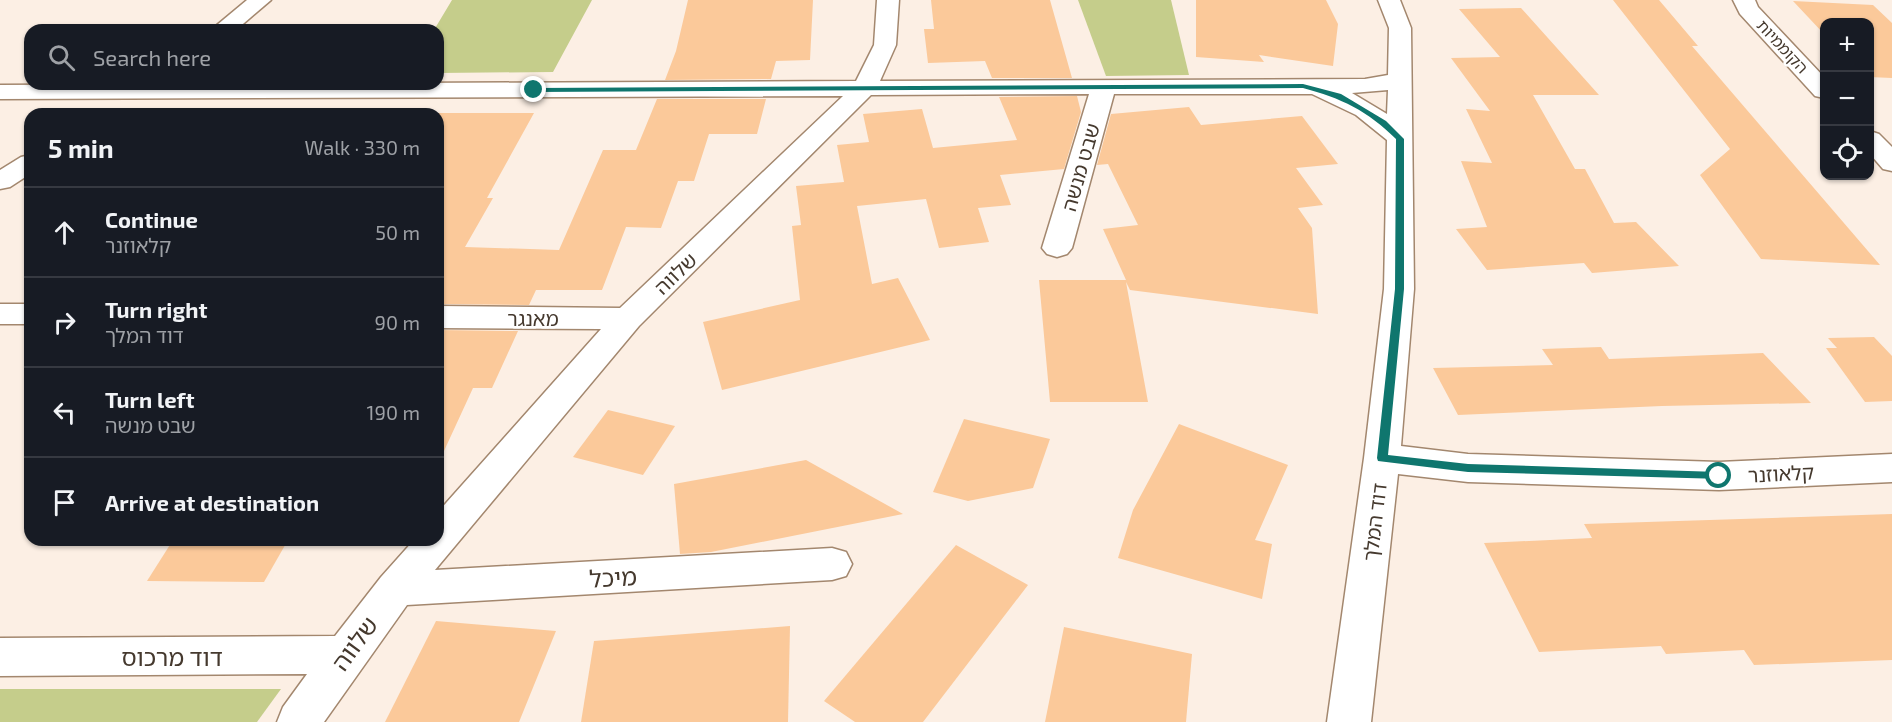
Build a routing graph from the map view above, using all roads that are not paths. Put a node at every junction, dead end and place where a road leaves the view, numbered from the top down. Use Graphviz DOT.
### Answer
graph roads {
  1 [pos="260,0"];
  2 [pos="888,0"];
  3 [pos="1389,0"];
  4 [pos="1744,0"];
  5 [pos="230,24"];
  6 [pos="1401,78"];
  7 [pos="1104,86"];
  8 [pos="1303,86"];
  9 [pos="1820,87"];
  10 [pos="865,88"];
  11 [pos="74,90"];
  12 [pos="146,90"];
  13 [pos="402,90"];
  14 [pos="444,90"];
  15 [pos="0,92"];
  16 [pos="117,108"];
  17 [pos="389,108"];
  18 [pos="1400,139"];
  19 [pos="1874,144"];
  20 [pos="1892,163"];
  21 [pos="24,167"];
  22 [pos="0,181"];
  23 [pos="1057,248"];
  24 [pos="0,314"];
  25 [pos="24,314"];
  26 [pos="444,317"];
  27 [pos="628,319"];
  28 [pos="1382,458"];
  29 [pos="1892,468"];
  30 [pos="444,533"];
  31 [pos="433,546"];
  32 [pos="832,564"];
  33 [pos="394,589"];
  34 [pos="344,655"];
  35 [pos="0,657"];
  36 [pos="299,722"];
  37 [pos="1349,722"];
  1 -- 5 [label="street"];
  2 -- 10 [label="street, שלווה"];
  3 -- 6 [label="street, דוד המלך"];
  4 -- 9 [label="street, הקוממיות"];
  6 -- 8 [label="street"];
  6 -- 18 [label="street, דוד המלך"];
  7 -- 8 [label="street"];
  7 -- 10 [label="street"];
  7 -- 23 [label="street, שבט מנשה"];
  8 -- 18 [label="street"];
  10 -- 14 [label="street"];
  10 -- 27 [label="street, שלווה"];
  11 -- 15 [label="street"];
  12 -- 16 [label="street"];
  13 -- 17 [label="street"];
  18 -- 28 [label="street, דוד המלך"];
  19 -- 20 [label="street"];
  21 -- 22 [label="street"];
  24 -- 25 [label="street"];
  26 -- 27 [label="street, מאנגר"];
  27 -- 30 [label="street, שלווה"];
  28 -- 29 [label="street, קלאוזנר"];
  28 -- 37 [label="street, דוד המלך"];
  31 -- 33 [label="street, שלווה"];
  32 -- 33 [label="street, מיכל"];
  33 -- 34 [label="street, שלווה"];
  34 -- 35 [label="street, דוד מרכוס"];
  34 -- 36 [label="street, שלווה"];
}
